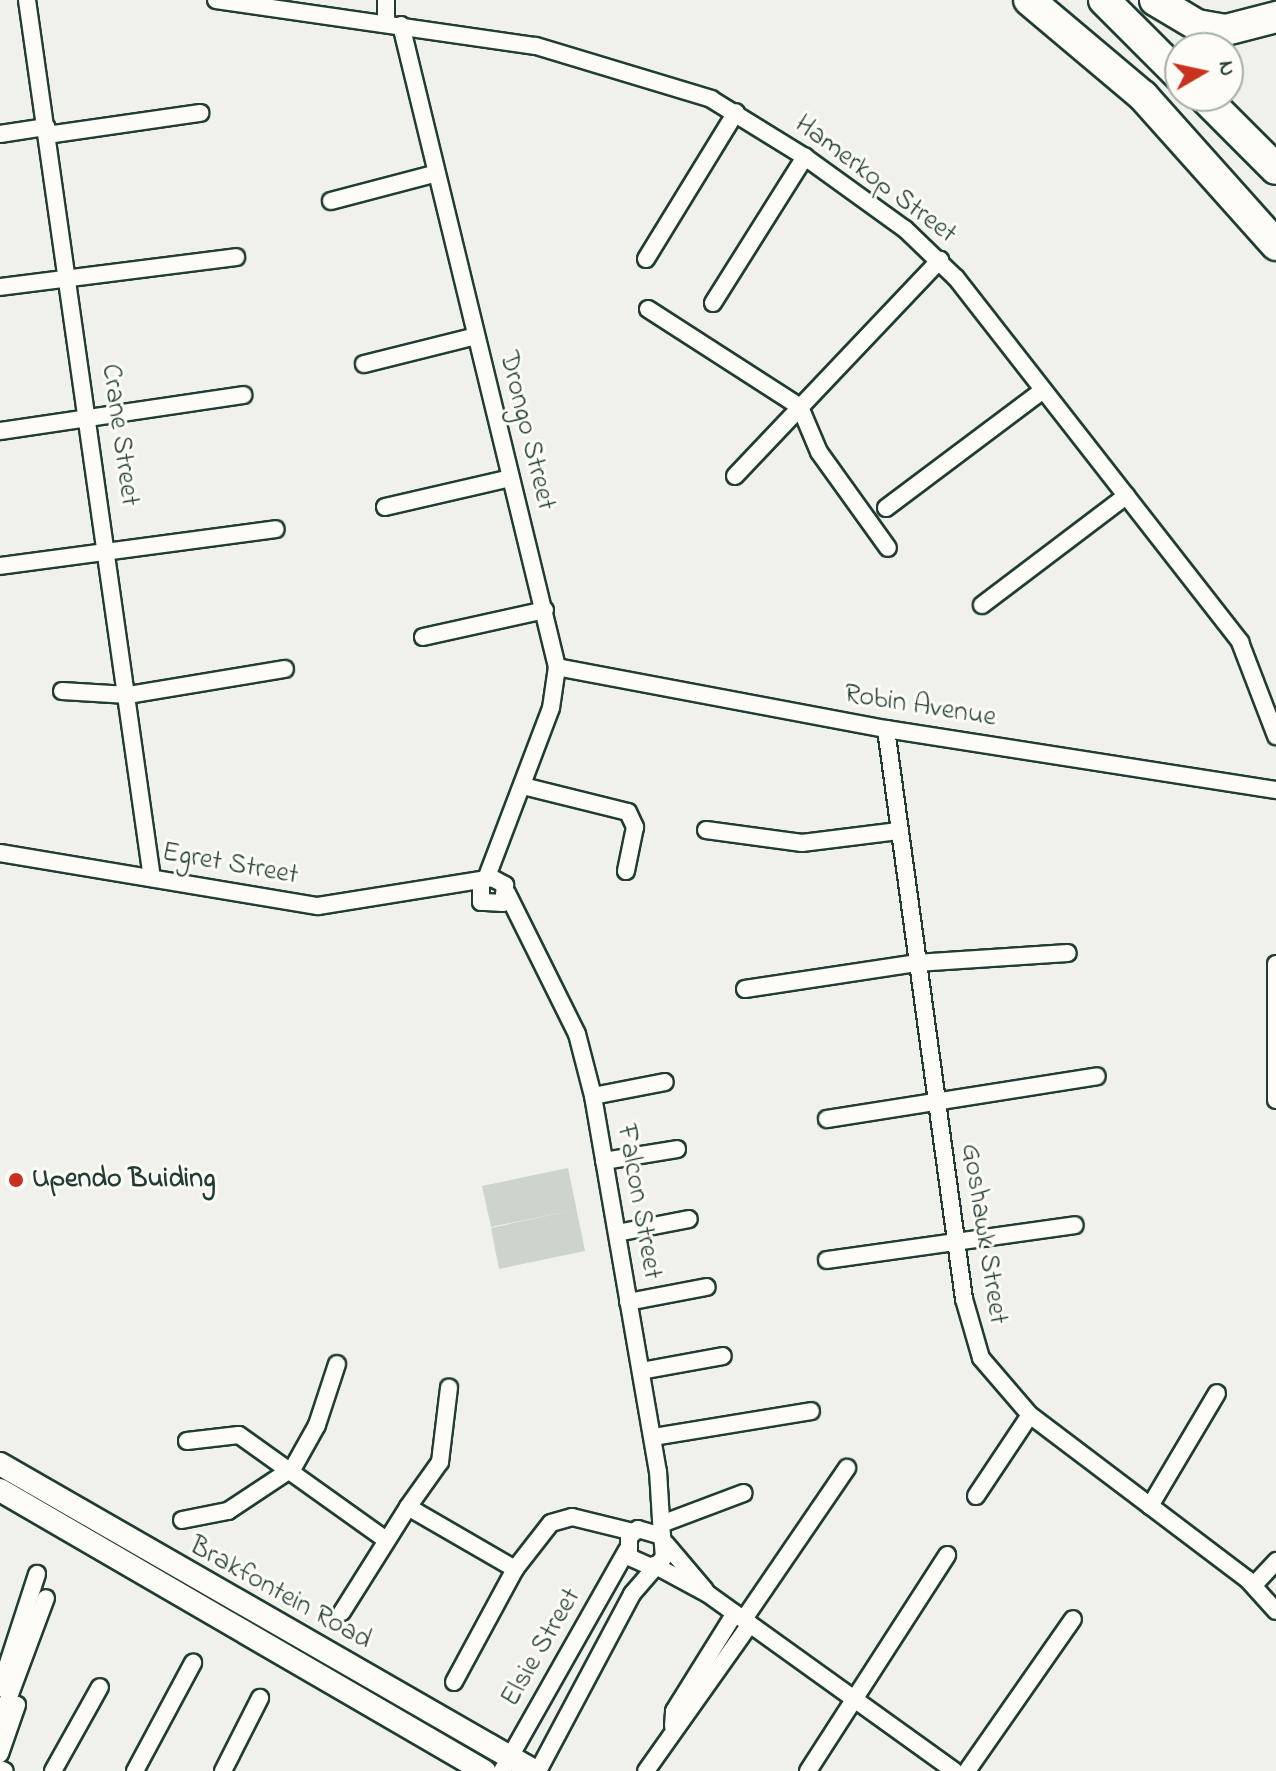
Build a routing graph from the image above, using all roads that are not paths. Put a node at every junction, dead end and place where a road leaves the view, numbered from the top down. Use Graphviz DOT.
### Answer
graph roads {
  1 [pos="27,0"];
  2 [pos="216,0"];
  3 [pos="386,0"];
  4 [pos="1029,0"];
  5 [pos="1104,0"];
  6 [pos="1155,0"];
  7 [pos="1276,17"];
  8 [pos="394,24"];
  9 [pos="1164,60"];
  10 [pos="736,112"];
  11 [pos="1219,112"];
  12 [pos="200,113"];
  13 [pos="46,131"];
  14 [pos="0,134"];
  15 [pos="805,157"];
  16 [pos="1276,169"];
  17 [pos="434,174"];
  18 [pos="331,201"];
  19 [pos="1276,245"];
  20 [pos="236,257"];
  21 [pos="646,259"];
  22 [pos="940,260"];
  23 [pos="69,276"];
  24 [pos="0,287"];
  25 [pos="713,303"];
  26 [pos="648,309"];
  27 [pos="476,336"];
  28 [pos="364,364"];
  29 [pos="1043,390"];
  30 [pos="243,395"];
  31 [pos="800,407"];
  32 [pos="90,418"];
  33 [pos="0,431"];
  34 [pos="735,476"];
  35 [pos="511,478"];
  36 [pos="1126,496"];
  37 [pos="385,507"];
  38 [pos="886,508"];
  39 [pos="276,529"];
  40 [pos="888,548"];
  41 [pos="109,553"];
  42 [pos="0,566"];
  43 [pos="982,605"];
  44 [pos="545,610"];
  45 [pos="423,637"];
  46 [pos="557,667"];
  47 [pos="285,669"];
  48 [pos="62,691"];
  49 [pos="128,695"];
  50 [pos="886,729"];
  51 [pos="1276,736"];
  52 [pos="523,786"];
  53 [pos="1276,790"];
  54 [pos="706,830"];
  55 [pos="898,831"];
  56 [pos="0,853"];
  57 [pos="626,871"];
  58 [pos="152,878"];
  59 [pos="494,884"];
  60 [pos="451,890"];
  61 [pos="487,905"];
  62 [pos="522,926"];
  63 [pos="1068,953"];
  64 [pos="916,963"];
  65 [pos="1276,964"];
  66 [pos="745,989"];
  67 [pos="1275,1018"];
  68 [pos="1097,1076"];
  69 [pos="665,1082"];
  70 [pos="593,1096"];
  71 [pos="935,1100"];
  72 [pos="1276,1100"];
  73 [pos="827,1119"];
  74 [pos="677,1149"];
  75 [pos="604,1161"];
  76 [pos="689,1219"];
  77 [pos="1075,1225"];
  78 [pos="617,1233"];
  79 [pos="955,1239"];
  80 [pos="827,1260"];
  81 [pos="707,1287"];
  82 [pos="628,1302"];
  83 [pos="723,1356"];
  84 [pos="337,1364"];
  85 [pos="641,1371"];
  86 [pos="449,1388"];
  87 [pos="1217,1393"];
  88 [pos="786,1406"];
  89 [pos="811,1411"];
  90 [pos="1030,1415"];
  91 [pos="652,1434"];
  92 [pos="187,1441"];
  93 [pos="0,1464"];
  94 [pos="293,1468"];
  95 [pos="847,1468"];
  96 [pos="0,1490"];
  97 [pos="744,1493"];
  98 [pos="976,1496"];
  99 [pos="660,1499"];
  100 [pos="1150,1506"];
  101 [pos="408,1507"];
  102 [pos="182,1520"];
  103 [pos="664,1534"];
  104 [pos="385,1539"];
  105 [pos="631,1539"];
  106 [pos="947,1555"];
  107 [pos="1276,1561"];
  108 [pos="653,1566"];
  109 [pos="515,1569"];
  110 [pos="37,1574"];
  111 [pos="1254,1585"];
  112 [pos="708,1594"];
  113 [pos="46,1598"];
  114 [pos="1276,1611"];
  115 [pos="342,1612"];
  116 [pos="743,1619"];
  117 [pos="1073,1619"];
  118 [pos="193,1663"];
  119 [pos="28,1674"];
  120 [pos="454,1682"];
  121 [pos="100,1687"];
  122 [pos="0,1688"];
  123 [pos="850,1696"];
  124 [pos="260,1698"];
  125 [pos="0,1721"];
  126 [pos="0,1754"];
  127 [pos="506,1764"];
  128 [pos="53,1771"];
  129 [pos="135,1771"];
  130 [pos="223,1771"];
  131 [pos="484,1771"];
  132 [pos="536,1771"];
  133 [pos="646,1771"];
  134 [pos="808,1771"];
  135 [pos="954,1771"];
  136 [pos="967,1771"];
  1 -- 13 [label="street, Crane Street"];
  2 -- 8 [label="street, Hamerkop Street"];
  3 -- 8 [label="street, Drongo Street"];
  4 -- 19 [label="highway"];
  5 -- 9 [label="highway"];
  6 -- 7 [label="highway"];
  8 -- 10 [label="street, Hamerkop Street"];
  8 -- 17 [label="street, Drongo Street"];
  10 -- 15 [label="street, Hamerkop Street"];
  10 -- 21 [label="street"];
  11 -- 16 [label="highway"];
  12 -- 13 [label="street"];
  13 -- 14 [label="street"];
  13 -- 23 [label="street, Crane Street"];
  15 -- 22 [label="street, Hamerkop Street"];
  15 -- 25 [label="street"];
  17 -- 18 [label="street"];
  17 -- 27 [label="street, Drongo Street"];
  20 -- 23 [label="street"];
  22 -- 29 [label="street, Hamerkop Street"];
  22 -- 31 [label="street"];
  23 -- 24 [label="street"];
  23 -- 32 [label="street, Crane Street"];
  26 -- 31 [label="street"];
  27 -- 28 [label="street"];
  27 -- 35 [label="street, Drongo Street"];
  29 -- 36 [label="street, Hamerkop Street"];
  29 -- 38 [label="street"];
  30 -- 32 [label="street"];
  31 -- 34 [label="street"];
  31 -- 40 [label="street"];
  32 -- 33 [label="street"];
  32 -- 41 [label="street, Crane Street"];
  35 -- 37 [label="street"];
  35 -- 44 [label="street, Drongo Street"];
  36 -- 43 [label="street"];
  36 -- 51 [label="street, Hamerkop Street"];
  39 -- 41 [label="street"];
  41 -- 42 [label="street"];
  41 -- 49 [label="street, Crane Street"];
  44 -- 45 [label="street"];
  44 -- 46 [label="street, Drongo Street"];
  46 -- 50 [label="street, Robin Avenue"];
  46 -- 52 [label="street, Drongo Street"];
  47 -- 49 [label="street"];
  48 -- 49 [label="street"];
  49 -- 58 [label="street, Crane Street"];
  50 -- 53 [label="street, Robin Avenue"];
  50 -- 55 [label="street, Goshawk Street"];
  52 -- 57 [label="street"];
  52 -- 59 [label="street, Drongo Street"];
  54 -- 55 [label="street"];
  55 -- 64 [label="street, Goshawk Street"];
  56 -- 58 [label="street, Egret Street"];
  58 -- 60 [label="street, Egret Street"];
  59 -- 60 [label="street, Egret Street"];
  59 -- 61 [label="street, Drongo Street"];
  59 -- 61 [label="street"];
  59 -- 62 [label="street, Falcon Street"];
  60 -- 61 [label="street, Egret Street"];
  61 -- 62 [label="street, Falcon Street"];
  62 -- 70 [label="street, Falcon Street"];
  63 -- 64 [label="street"];
  64 -- 66 [label="street"];
  64 -- 71 [label="street, Goshawk Street"];
  65 -- 67 [label="street"];
  67 -- 72 [label="street"];
  68 -- 71 [label="street"];
  69 -- 70 [label="street"];
  70 -- 75 [label="street, Falcon Street"];
  71 -- 73 [label="street"];
  71 -- 79 [label="street, Goshawk Street"];
  74 -- 75 [label="street"];
  75 -- 78 [label="street, Falcon Street"];
  76 -- 78 [label="street"];
  77 -- 79 [label="street"];
  78 -- 82 [label="street, Falcon Street"];
  79 -- 80 [label="street"];
  79 -- 90 [label="street, Goshawk Street"];
  81 -- 82 [label="street"];
  82 -- 85 [label="street, Falcon Street"];
  83 -- 85 [label="street"];
  84 -- 94 [label="street"];
  85 -- 91 [label="street, Falcon Street"];
  86 -- 101 [label="street"];
  87 -- 100 [label="street"];
  88 -- 91 [label="street"];
  89 -- 91 [label="street"];
  90 -- 98 [label="street"];
  90 -- 100 [label="street, Goshawk Street"];
  91 -- 99 [label="street, Falcon Street"];
  92 -- 94 [label="street"];
  93 -- 127 [label="street, Brakfontein Road"];
  94 -- 102 [label="street"];
  94 -- 104 [label="street"];
  95 -- 116 [label="street"];
  96 -- 131 [label="street, Brakfontein Road"];
  97 -- 103 [label="street"];
  99 -- 103 [label="street, Falcon Street"];
  99 -- 105 [label="street"];
  100 -- 111 [label="street, Goshawk Street"];
  101 -- 104 [label="street"];
  101 -- 109 [label="street"];
  103 -- 105 [label="street"];
  103 -- 108 [label="street, Elsie Street"];
  103 -- 112 [label="street"];
  104 -- 115 [label="street"];
  105 -- 108 [label="street"];
  105 -- 109 [label="street"];
  105 -- 127 [label="street, Elsie Street"];
  106 -- 123 [label="street"];
  107 -- 111 [label="street"];
  108 -- 112 [label="street"];
  108 -- 132 [label="street, Elsie Street"];
  109 -- 120 [label="street"];
  110 -- 122 [label="street"];
  111 -- 114 [label="street, Goshawk Street"];
  112 -- 116 [label="street"];
  113 -- 125 [label="street"];
  116 -- 123 [label="street"];
  116 -- 133 [label="street"];
  117 -- 136 [label="street"];
  118 -- 129 [label="street"];
  119 -- 126 [label="street"];
  121 -- 128 [label="street"];
  123 -- 134 [label="street"];
  123 -- 135 [label="street"];
  124 -- 130 [label="street"];
  127 -- 132 [label="street, Brakfontein Road"];
}
